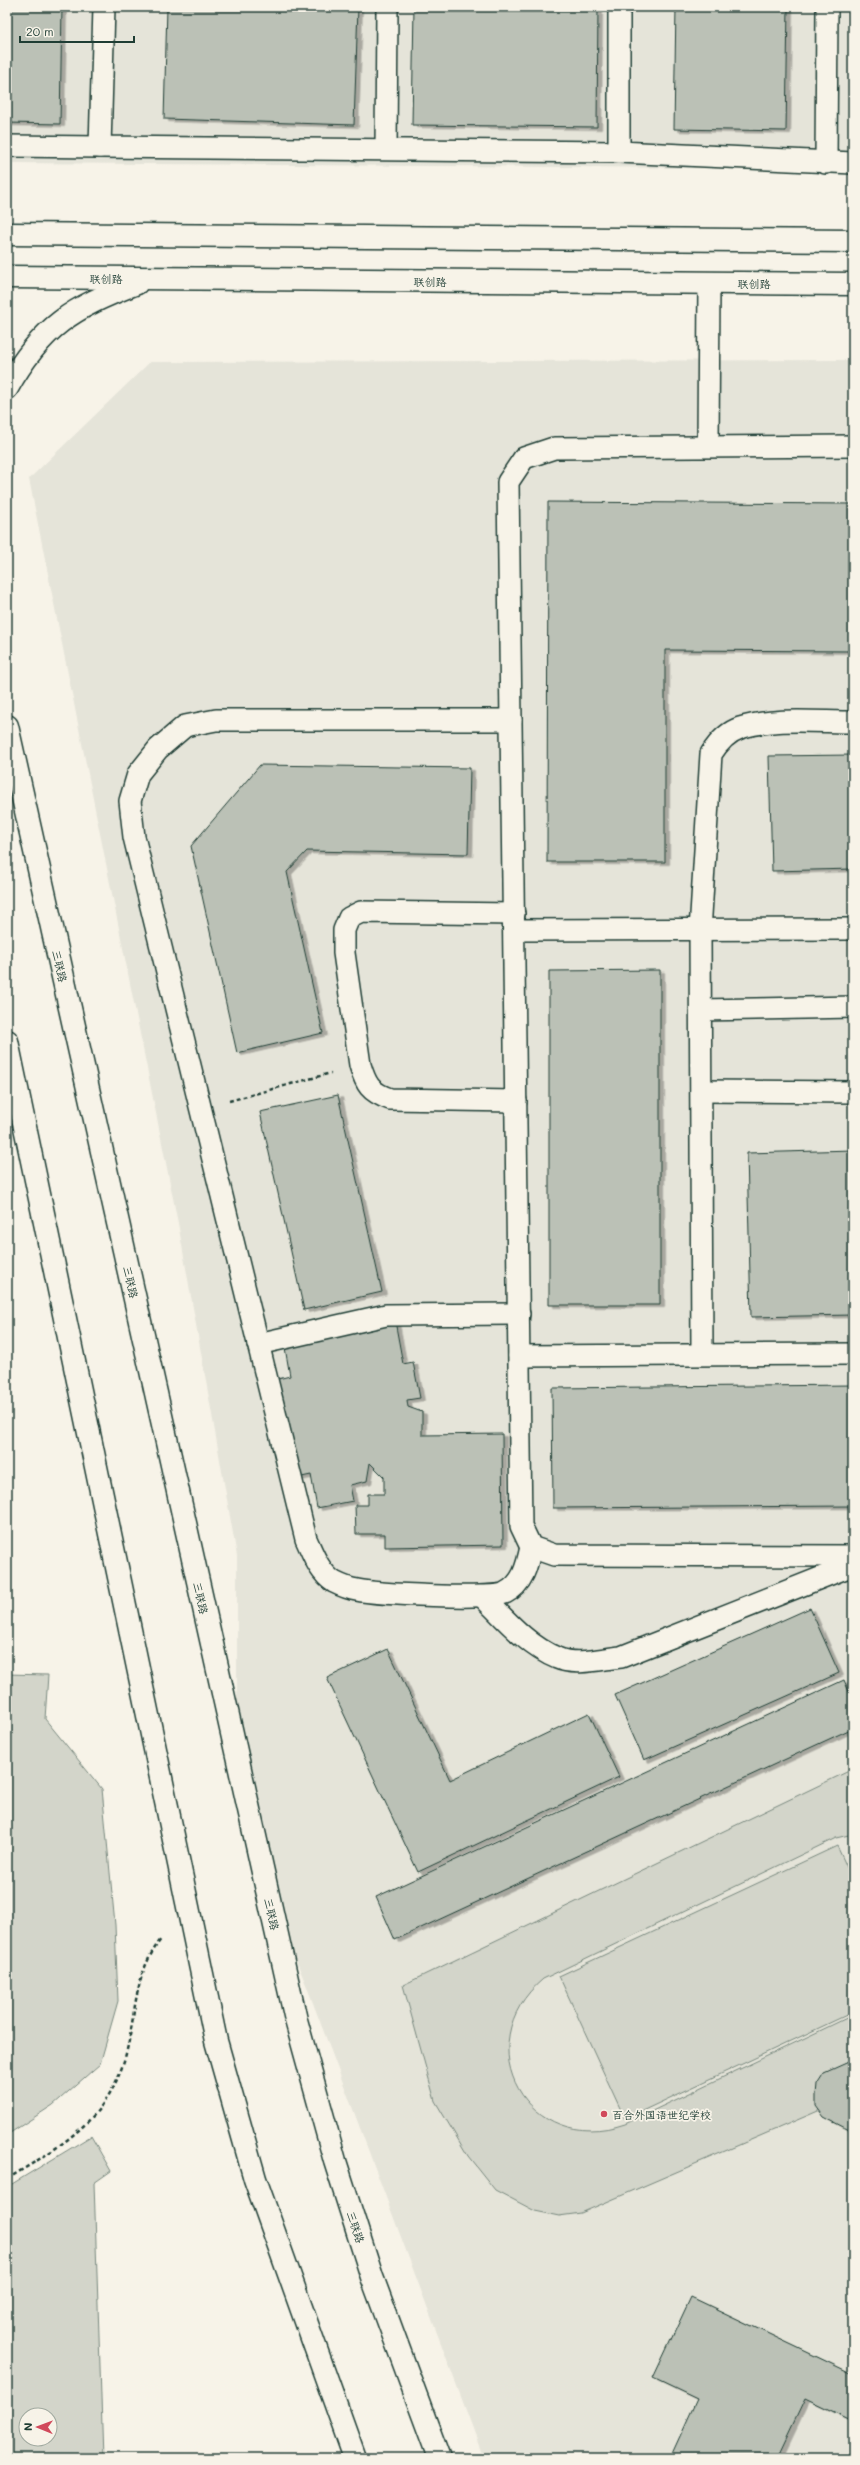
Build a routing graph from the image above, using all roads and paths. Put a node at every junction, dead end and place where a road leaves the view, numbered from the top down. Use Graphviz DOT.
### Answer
graph roads {
  1 [pos="104,7"];
  2 [pos="386,7"];
  3 [pos="619,7"];
  4 [pos="827,7"];
  5 [pos="7,146"];
  6 [pos="100,147"];
  7 [pos="386,149"];
  8 [pos="618,152"];
  9 [pos="826,163"];
  10 [pos="853,163"];
  11 [pos="7,234"];
  12 [pos="853,241"];
  13 [pos="7,277"];
  14 [pos="149,278"];
  15 [pos="709,283"];
  16 [pos="853,284"];
  17 [pos="7,388"];
  18 [pos="708,446"];
  19 [pos="853,446"];
  20 [pos="511,720"];
  21 [pos="853,722"];
  22 [pos="7,726"];
  23 [pos="514,922"];
  24 [pos="853,929"];
  25 [pos="700,931"];
  26 [pos="853,1007"];
  27 [pos="701,1010"];
  28 [pos="7,1041"];
  29 [pos="360,1065"];
  30 [pos="702,1091"];
  31 [pos="853,1092"];
  32 [pos="516,1101"];
  33 [pos="200,1109"];
  34 [pos="519,1314"];
  35 [pos="258,1344"];
  36 [pos="702,1354"];
  37 [pos="853,1354"];
  38 [pos="519,1356"];
  39 [pos="530,1548"];
  40 [pos="853,1556"];
  41 [pos="853,1565"];
  42 [pos="484,1598"];
  43 [pos="188,1906"];
  44 [pos="7,2179"];
  45 [pos="355,2458"];
  46 [pos="439,2458"];
  1 -- 6 [label="lane"];
  2 -- 7 [label="lane"];
  3 -- 8 [label="lane"];
  4 -- 9 [label="lane"];
  5 -- 6 [label="lane"];
  6 -- 7 [label="lane"];
  7 -- 8 [label="lane"];
  8 -- 9 [label="lane"];
  9 -- 10 [label="lane"];
  11 -- 12 [label="street"];
  13 -- 14 [label="street, 联创路"];
  14 -- 15 [label="street, 联创路"];
  14 -- 17 [label="street"];
  15 -- 16 [label="street, 联创路"];
  15 -- 18 [label="lane"];
  18 -- 19 [label="lane"];
  18 -- 20 [label="lane"];
  20 -- 23 [label="lane"];
  20 -- 33 [label="lane"];
  21 -- 25 [label="lane"];
  22 -- 46 [label="street, 三联路"];
  23 -- 25 [label="lane"];
  23 -- 29 [label="lane"];
  23 -- 32 [label="lane"];
  24 -- 25 [label="lane"];
  25 -- 27 [label="lane"];
  26 -- 27 [label="lane"];
  27 -- 30 [label="lane"];
  28 -- 43 [label="street"];
  29 -- 32 [label="lane"];
  29 -- 33 [label="path"];
  30 -- 31 [label="lane"];
  30 -- 36 [label="lane"];
  32 -- 34 [label="lane"];
  33 -- 35 [label="lane"];
  34 -- 35 [label="lane"];
  34 -- 38 [label="lane"];
  35 -- 42 [label="lane"];
  36 -- 37 [label="lane"];
  36 -- 38 [label="lane"];
  38 -- 39 [label="lane"];
  39 -- 40 [label="lane"];
  39 -- 42 [label="lane"];
  41 -- 42 [label="lane"];
  43 -- 44 [label="path"];
  43 -- 45 [label="street"];
}
